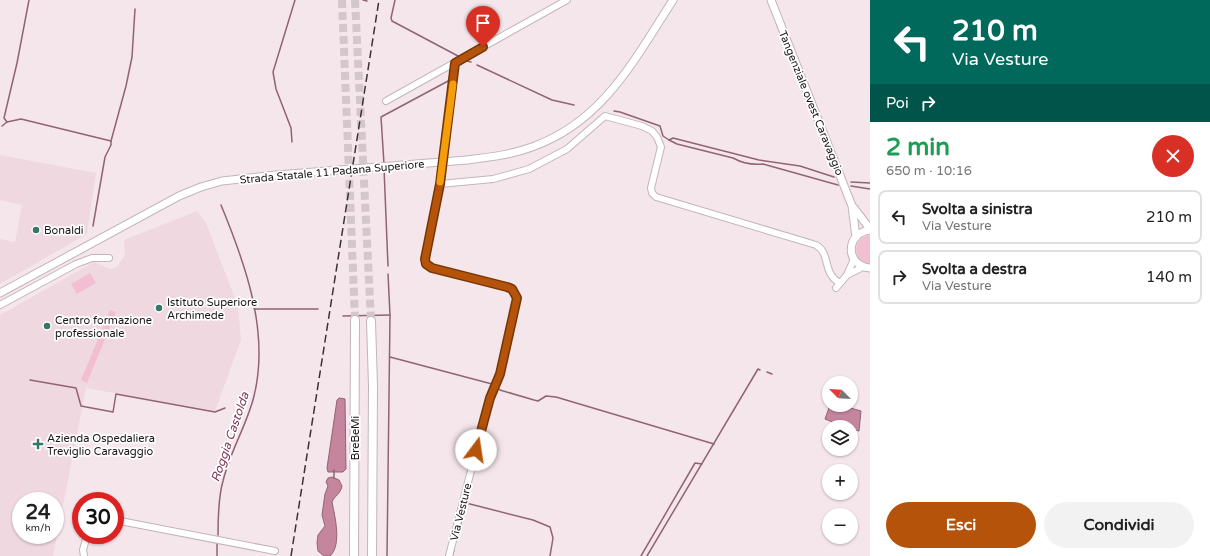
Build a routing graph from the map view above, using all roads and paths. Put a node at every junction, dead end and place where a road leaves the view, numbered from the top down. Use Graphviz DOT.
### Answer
graph roads {
  1 [pos="567,0"];
  2 [pos="673,0"];
  3 [pos="770,0"];
  4 [pos="457,62"];
  5 [pos="386,101"];
  6 [pos="440,184"];
  7 [pos="852,206"];
  8 [pos="870,230"];
  9 [pos="856,237"];
  10 [pos="109,258"];
  11 [pos="854,259"];
  12 [pos="868,268"];
  13 [pos="847,275"];
  14 [pos="0,293"];
  15 [pos="0,306"];
  16 [pos="355,320"];
  17 [pos="371,321"];
  18 [pos="124,522"];
  19 [pos="85,544"];
  20 [pos="275,550"];
  21 [pos="84,556"];
  22 [pos="354,556"];
  23 [pos="372,556"];
  24 [pos="450,556"];
  1 -- 4 [label="street"];
  2 -- 14 [label="main road, Strada Statale 11 Padana Superiore, bridge"];
  3 -- 7 [label="main road, Tangenziale ovest Caravaggio"];
  4 -- 5 [label="street"];
  4 -- 6 [label="street, Via Vesture"];
  6 -- 13 [label="street"];
  6 -- 24 [label="street, Via Vesture"];
  7 -- 8 [label="main road, Tangenziale ovest Caravaggio"];
  7 -- 9 [label="main road, Tangenziale ovest Caravaggio"];
  8 -- 9 [label="main road, Tangenziale ovest Caravaggio"];
  9 -- 11 [label="main road, Tangenziale ovest Caravaggio"];
  10 -- 15 [label="street"];
  11 -- 12 [label="main road"];
  11 -- 13 [label="street"];
  12 -- 13 [label="street"];
  16 -- 22 [label="highway, BreBeMi"];
  17 -- 23 [label="highway, BreBeMi"];
  18 -- 20 [label="street"];
  19 -- 21 [label="street"];
}
